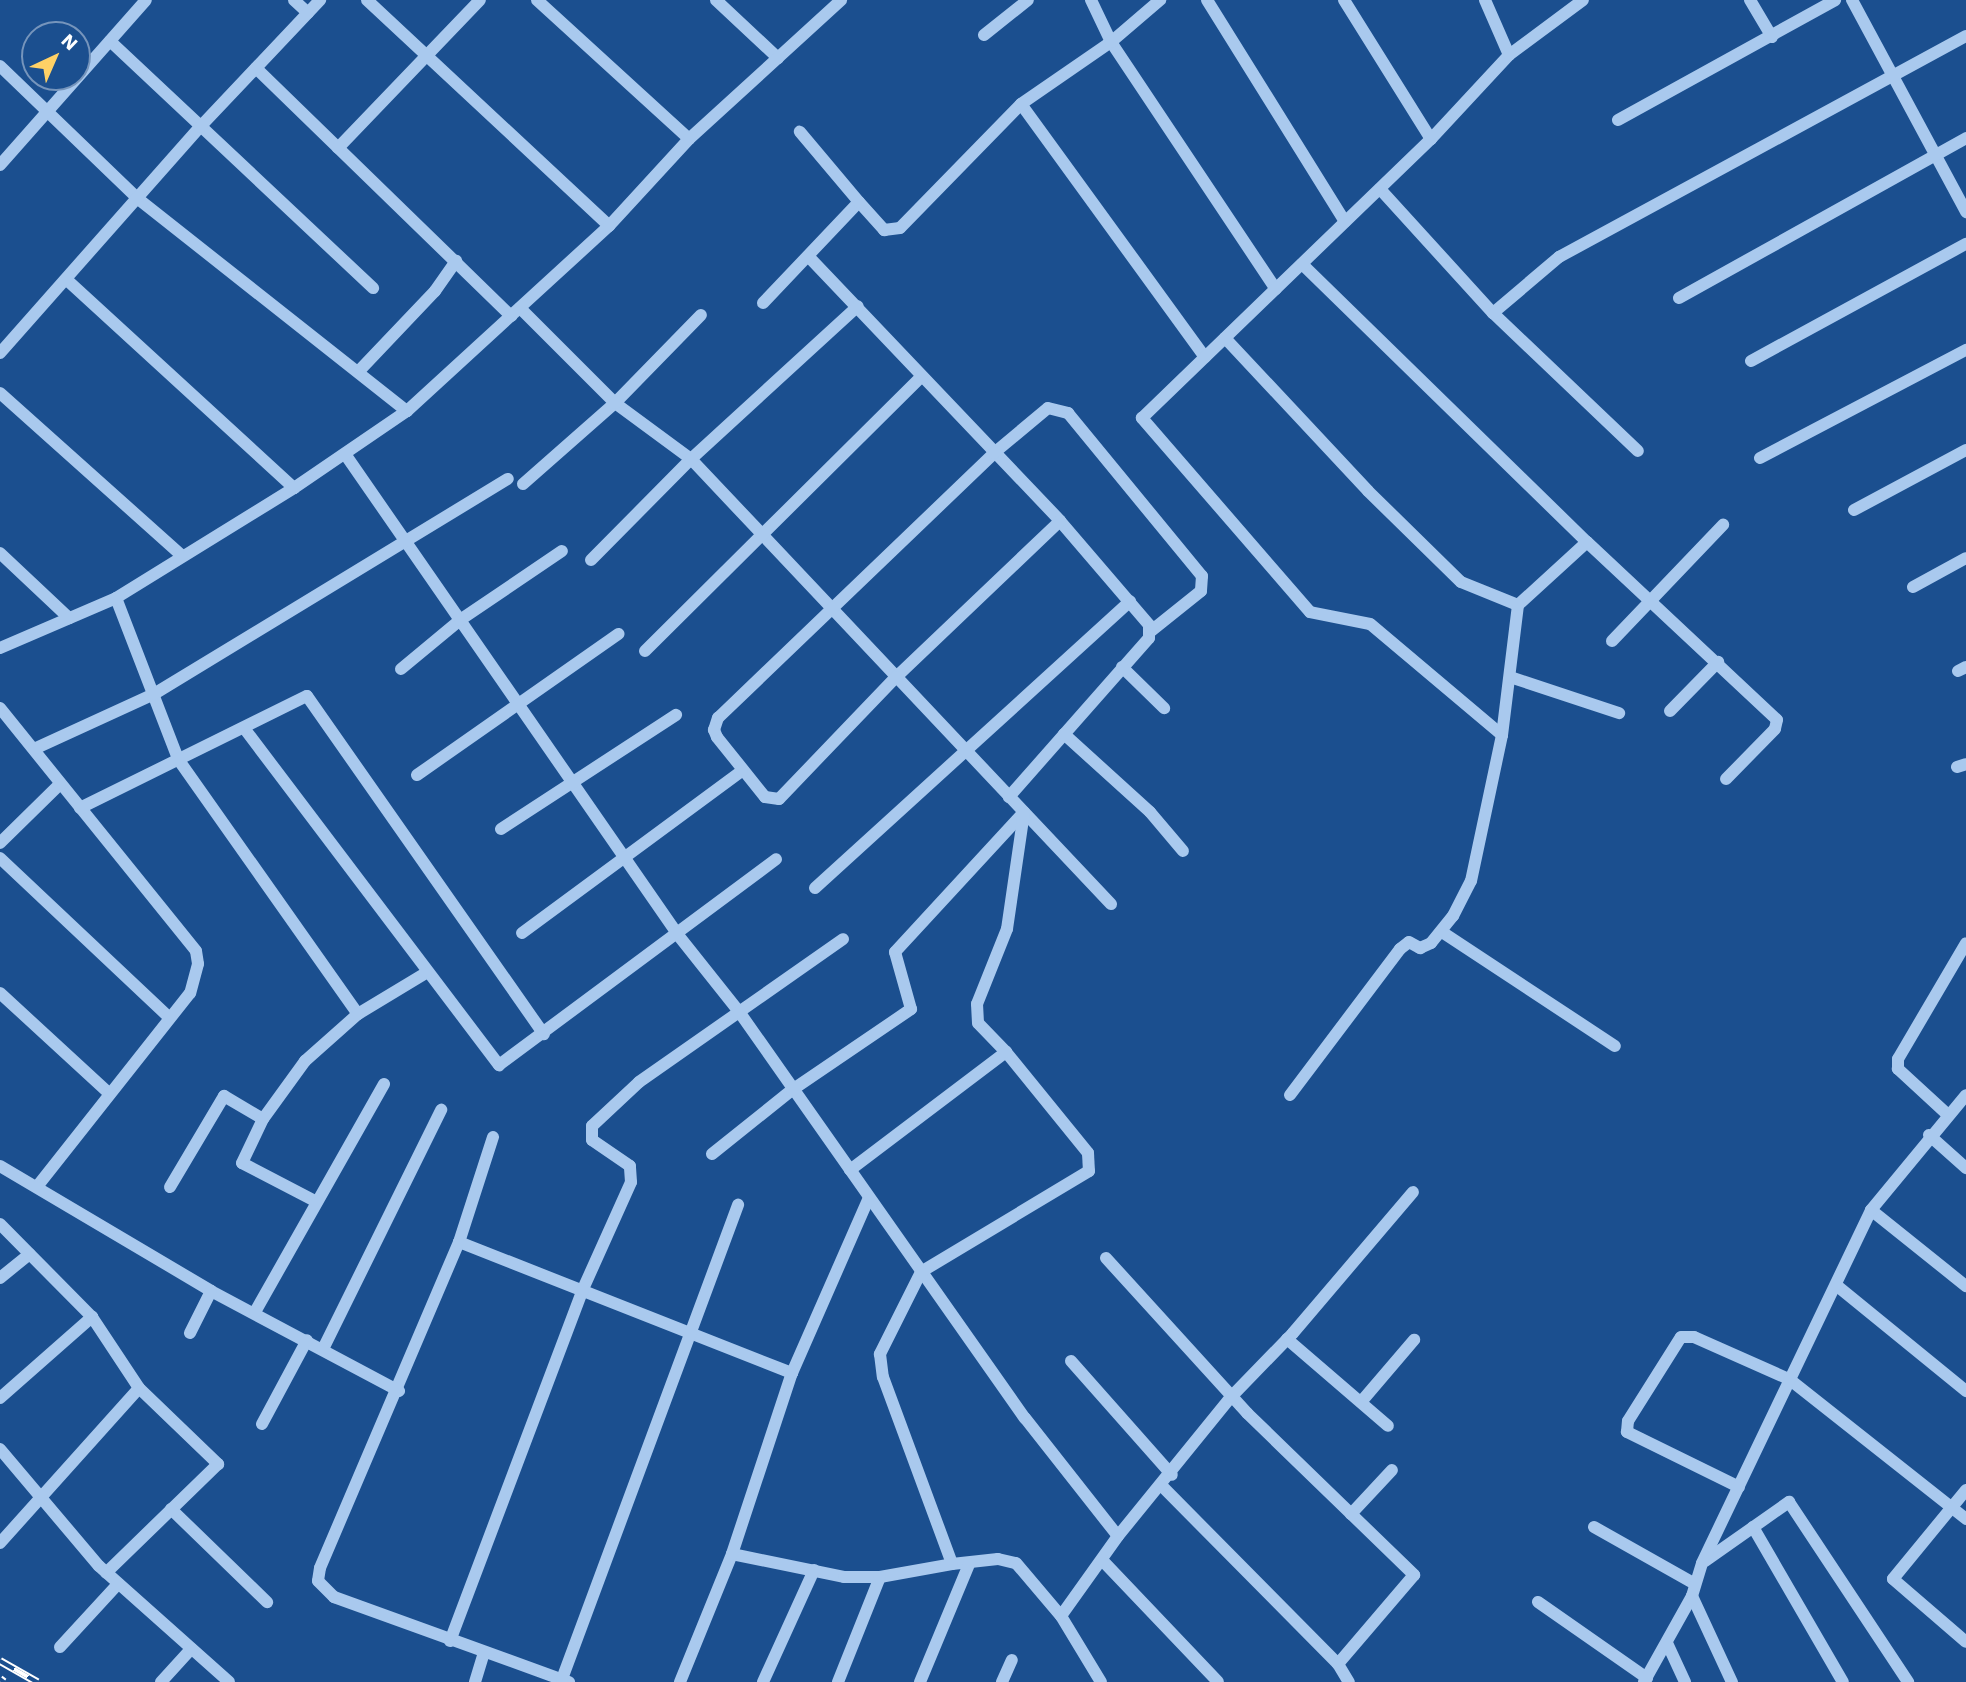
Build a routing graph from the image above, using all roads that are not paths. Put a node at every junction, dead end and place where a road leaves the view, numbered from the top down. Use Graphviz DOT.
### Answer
graph roads {
  1 [pos="146,0"];
  2 [pos="294,0"];
  3 [pos="320,0"];
  4 [pos="367,0"];
  5 [pos="480,0"];
  6 [pos="537,0"];
  7 [pos="716,0"];
  8 [pos="841,0"];
  9 [pos="1028,0"];
  10 [pos="1091,0"];
  11 [pos="1160,0"];
  12 [pos="1207,0"];
  13 [pos="1344,0"];
  14 [pos="1485,0"];
  15 [pos="1583,0"];
  16 [pos="1750,0"];
  17 [pos="1835,0"];
  18 [pos="1853,0"];
  19 [pos="308,13"];
  20 [pos="984,35"];
  21 [pos="1966,36"];
  22 [pos="1772,37"];
  23 [pos="110,41"];
  24 [pos="1111,41"];
  25 [pos="1509,55"];
  26 [pos="429,56"];
  27 [pos="778,58"];
  28 [pos="0,66"];
  29 [pos="256,68"];
  30 [pos="1890,74"];
  31 [pos="1021,104"];
  32 [pos="48,115"];
  33 [pos="1618,120"];
  34 [pos="200,127"];
  35 [pos="800,132"];
  36 [pos="1966,138"];
  37 [pos="689,139"];
  38 [pos="1431,139"];
  39 [pos="338,148"];
  40 [pos="1936,155"];
  41 [pos="0,165"];
  42 [pos="1380,189"];
  43 [pos="137,198"];
  44 [pos="859,202"];
  45 [pos="1966,212"];
  46 [pos="1345,222"];
  47 [pos="610,226"];
  48 [pos="1966,244"];
  49 [pos="810,257"];
  50 [pos="456,261"];
  51 [pos="1302,264"];
  52 [pos="67,280"];
  53 [pos="373,288"];
  54 [pos="1276,289"];
  55 [pos="1679,298"];
  56 [pos="763,303"];
  57 [pos="858,306"];
  58 [pos="516,312"];
  59 [pos="1493,313"];
  60 [pos="701,315"];
  61 [pos="1225,338"];
  62 [pos="1966,350"];
  63 [pos="0,353"];
  64 [pos="1205,357"];
  65 [pos="1751,361"];
  66 [pos="358,372"];
  67 [pos="922,376"];
  68 [pos="0,393"];
  69 [pos="615,403"];
  70 [pos="407,411"];
  71 [pos="1966,450"];
  72 [pos="1638,451"];
  73 [pos="994,453"];
  74 [pos="345,454"];
  75 [pos="1760,458"];
  76 [pos="691,459"];
  77 [pos="508,479"];
  78 [pos="523,484"];
  79 [pos="294,488"];
  80 [pos="1854,510"];
  81 [pos="1060,521"];
  82 [pos="1723,525"];
  83 [pos="760,533"];
  84 [pos="405,542"];
  85 [pos="1587,542"];
  86 [pos="562,551"];
  87 [pos="0,553"];
  88 [pos="181,555"];
  89 [pos="1966,558"];
  90 [pos="591,560"];
  91 [pos="1913,587"];
  92 [pos="116,598"];
  93 [pos="1130,601"];
  94 [pos="1651,601"];
  95 [pos="1518,605"];
  96 [pos="832,609"];
  97 [pos="68,618"];
  98 [pos="460,620"];
  99 [pos="1151,631"];
  100 [pos="618,634"];
  101 [pos="1612,641"];
  102 [pos="0,648"];
  103 [pos="645,651"];
  104 [pos="1718,662"];
  105 [pos="1122,667"];
  106 [pos="401,669"];
  107 [pos="896,677"];
  108 [pos="1510,677"];
  109 [pos="154,694"];
  110 [pos="519,704"];
  111 [pos="0,708"];
  112 [pos="1164,708"];
  113 [pos="1670,711"];
  114 [pos="1619,713"];
  115 [pos="676,715"];
  116 [pos="244,728"];
  117 [pos="1064,734"];
  118 [pos="1502,735"];
  119 [pos="34,749"];
  120 [pos="966,750"];
  121 [pos="178,759"];
  122 [pos="742,771"];
  123 [pos="417,775"];
  124 [pos="1726,779"];
  125 [pos="571,783"];
  126 [pos="60,784"];
  127 [pos="1010,797"];
  128 [pos="80,808"];
  129 [pos="1024,812"];
  130 [pos="501,829"];
  131 [pos="0,844"];
  132 [pos="1183,852"];
  133 [pos="0,858"];
  134 [pos="625,859"];
  135 [pos="776,859"];
  136 [pos="815,888"];
  137 [pos="1111,904"];
  138 [pos="1442,932"];
  139 [pos="522,933"];
  140 [pos="678,935"];
  141 [pos="843,939"];
  142 [pos="1966,943"];
  143 [pos="426,973"];
  144 [pos="0,993"];
  145 [pos="740,1013"];
  146 [pos="358,1014"];
  147 [pos="170,1018"];
  148 [pos="544,1034"];
  149 [pos="1615,1046"];
  150 [pos="1006,1052"];
  151 [pos="384,1084"];
  152 [pos="792,1090"];
  153 [pos="110,1094"];
  154 [pos="1290,1095"];
  155 [pos="1966,1095"];
  156 [pos="441,1110"];
  157 [pos="1947,1114"];
  158 [pos="263,1119"];
  159 [pos="1929,1135"];
  160 [pos="493,1137"];
  161 [pos="712,1154"];
  162 [pos="0,1166"];
  163 [pos="1966,1168"];
  164 [pos="850,1170"];
  165 [pos="37,1187"];
  166 [pos="170,1187"];
  167 [pos="1412,1192"];
  168 [pos="315,1200"];
  169 [pos="868,1200"];
  170 [pos="738,1205"];
  171 [pos="1871,1210"];
  172 [pos="0,1224"];
  173 [pos="459,1241"];
  174 [pos="30,1254"];
  175 [pos="1106,1258"];
  176 [pos="921,1272"];
  177 [pos="0,1279"];
  178 [pos="1836,1285"];
  179 [pos="1966,1286"];
  180 [pos="583,1289"];
  181 [pos="211,1291"];
  182 [pos="255,1312"];
  183 [pos="92,1317"];
  184 [pos="190,1333"];
  185 [pos="687,1334"];
  186 [pos="1287,1339"];
  187 [pos="307,1340"];
  188 [pos="1414,1340"];
  189 [pos="323,1349"];
  190 [pos="1071,1361"];
  191 [pos="792,1373"];
  192 [pos="1789,1379"];
  193 [pos="139,1388"];
  194 [pos="399,1391"];
  195 [pos="1966,1391"];
  196 [pos="1231,1397"];
  197 [pos="0,1398"];
  198 [pos="1361,1402"];
  199 [pos="262,1424"];
  200 [pos="1388,1426"];
  201 [pos="0,1449"];
  202 [pos="1392,1471"];
  203 [pos="1171,1475"];
  204 [pos="1162,1486"];
  205 [pos="1739,1487"];
  206 [pos="1966,1490"];
  207 [pos="42,1496"];
  208 [pos="1952,1507"];
  209 [pos="171,1509"];
  210 [pos="1351,1514"];
  211 [pos="1966,1519"];
  212 [pos="1594,1527"];
  213 [pos="1753,1527"];
  214 [pos="1118,1536"];
  215 [pos="0,1543"];
  216 [pos="732,1554"];
  217 [pos="1101,1560"];
  218 [pos="1702,1563"];
  219 [pos="952,1564"];
  220 [pos="969,1564"];
  221 [pos="814,1570"];
  222 [pos="106,1573"];
  223 [pos="880,1577"];
  224 [pos="118,1584"];
  225 [pos="1694,1590"];
  226 [pos="267,1602"];
  227 [pos="1538,1602"];
  228 [pos="1061,1616"];
  229 [pos="450,1641"];
  230 [pos="1966,1642"];
  231 [pos="1667,1643"];
  232 [pos="60,1647"];
  233 [pos="191,1649"];
  234 [pos="484,1652"];
  235 [pos="1012,1660"];
  236 [pos="1338,1664"];
  237 [pos="1646,1680"];
  238 [pos="566,1681"];
  239 [pos="161,1682"];
  240 [pos="229,1682"];
  241 [pos="475,1682"];
  242 [pos="680,1682"];
  243 [pos="763,1682"];
  244 [pos="838,1682"];
  245 [pos="920,1682"];
  246 [pos="1002,1682"];
  247 [pos="1101,1682"];
  248 [pos="1218,1682"];
  249 [pos="1349,1682"];
  250 [pos="1685,1682"];
  251 [pos="1732,1682"];
  252 [pos="1843,1682"];
  253 [pos="1908,1682"];
  1 -- 23 [label="street"];
  2 -- 19 [label="street"];
  3 -- 19 [label="street"];
  4 -- 26 [label="street"];
  5 -- 26 [label="street"];
  6 -- 37 [label="street"];
  7 -- 27 [label="street"];
  8 -- 27 [label="street"];
  9 -- 20 [label="street"];
  10 -- 24 [label="street"];
  11 -- 24 [label="street"];
  12 -- 46 [label="street"];
  13 -- 38 [label="street"];
  14 -- 25 [label="street"];
  15 -- 25 [label="street"];
  16 -- 22 [label="street"];
  17 -- 22 [label="street"];
  18 -- 30 [label="street"];
  19 -- 29 [label="street"];
  21 -- 30 [label="street"];
  22 -- 33 [label="street"];
  23 -- 32 [label="street"];
  23 -- 34 [label="street"];
  24 -- 31 [label="street"];
  24 -- 54 [label="street"];
  25 -- 38 [label="street"];
  26 -- 39 [label="street"];
  26 -- 47 [label="street"];
  27 -- 37 [label="street"];
  28 -- 32 [label="street"];
  29 -- 34 [label="street"];
  29 -- 39 [label="street"];
  30 -- 40 [label="street"];
  30 -- 59 [label="street"];
  31 -- 44 [label="street"];
  31 -- 64 [label="street"];
  32 -- 41 [label="street"];
  32 -- 43 [label="street"];
  34 -- 43 [label="street"];
  34 -- 53 [label="street"];
  35 -- 44 [label="street"];
  36 -- 40 [label="street"];
  37 -- 47 [label="street"];
  38 -- 42 [label="street"];
  39 -- 50 [label="street"];
  40 -- 45 [label="street"];
  40 -- 55 [label="street"];
  42 -- 46 [label="street"];
  42 -- 59 [label="street"];
  43 -- 52 [label="street"];
  43 -- 66 [label="street"];
  44 -- 49 [label="street"];
  46 -- 51 [label="street"];
  47 -- 58 [label="street"];
  48 -- 65 [label="street"];
  49 -- 56 [label="street"];
  49 -- 57 [label="street"];
  50 -- 58 [label="street"];
  50 -- 66 [label="street"];
  51 -- 54 [label="street"];
  51 -- 85 [label="street"];
  52 -- 63 [label="street"];
  52 -- 79 [label="street"];
  54 -- 61 [label="street"];
  57 -- 67 [label="street"];
  57 -- 76 [label="street"];
  58 -- 69 [label="street"];
  58 -- 70 [label="street"];
  59 -- 72 [label="street"];
  60 -- 69 [label="street"];
  61 -- 64 [label="street"];
  61 -- 95 [label="street"];
  62 -- 75 [label="street"];
  64 -- 118 [label="street"];
  66 -- 70 [label="street"];
  67 -- 73 [label="street"];
  67 -- 83 [label="street"];
  68 -- 88 [label="street"];
  69 -- 76 [label="street"];
  69 -- 78 [label="street"];
  70 -- 74 [label="street"];
  71 -- 80 [label="street"];
  73 -- 81 [label="street"];
  73 -- 96 [label="street"];
  73 -- 99 [label="street"];
  74 -- 79 [label="street"];
  74 -- 84 [label="street"];
  76 -- 83 [label="street"];
  76 -- 90 [label="street"];
  77 -- 84 [label="street"];
  79 -- 88 [label="street"];
  81 -- 93 [label="street"];
  81 -- 107 [label="street"];
  82 -- 94 [label="street"];
  83 -- 96 [label="street"];
  83 -- 103 [label="street"];
  84 -- 98 [label="street"];
  84 -- 109 [label="street"];
  85 -- 94 [label="street"];
  85 -- 95 [label="street"];
  86 -- 98 [label="street"];
  87 -- 97 [label="street"];
  88 -- 92 [label="street"];
  89 -- 91 [label="street"];
  92 -- 97 [label="street"];
  92 -- 109 [label="street"];
  93 -- 99 [label="street"];
  93 -- 120 [label="street"];
  94 -- 101 [label="street"];
  94 -- 104 [label="street"];
  95 -- 108 [label="street"];
  96 -- 107 [label="street"];
  96 -- 122 [label="street"];
  97 -- 102 [label="street"];
  98 -- 106 [label="street"];
  98 -- 110 [label="street"];
  99 -- 105 [label="street"];
  100 -- 110 [label="street"];
  104 -- 113 [label="street"];
  104 -- 124 [label="street"];
  105 -- 112 [label="street"];
  105 -- 117 [label="street"];
  107 -- 120 [label="street"];
  107 -- 122 [label="street"];
  108 -- 114 [label="street"];
  108 -- 118 [label="street"];
  109 -- 119 [label="street"];
  109 -- 121 [label="street"];
  110 -- 123 [label="street"];
  110 -- 125 [label="street"];
  111 -- 119 [label="street"];
  115 -- 125 [label="street"];
  116 -- 121 [label="street"];
  116 -- 143 [label="street"];
  116 -- 148 [label="street"];
  117 -- 127 [label="street"];
  117 -- 132 [label="street"];
  118 -- 138 [label="street"];
  119 -- 126 [label="street"];
  120 -- 127 [label="street"];
  120 -- 136 [label="street"];
  121 -- 128 [label="street"];
  121 -- 146 [label="street"];
  122 -- 134 [label="street"];
  125 -- 130 [label="street"];
  125 -- 134 [label="street"];
  126 -- 128 [label="street"];
  126 -- 131 [label="street"];
  127 -- 129 [label="street"];
  128 -- 147 [label="street"];
  129 -- 137 [label="street"];
  129 -- 150 [label="street"];
  129 -- 152 [label="street"];
  133 -- 147 [label="street"];
  134 -- 139 [label="street"];
  134 -- 140 [label="street"];
  135 -- 140 [label="street"];
  138 -- 149 [label="street"];
  138 -- 154 [label="street"];
  140 -- 145 [label="street"];
  140 -- 148 [label="street"];
  141 -- 145 [label="street"];
  142 -- 157 [label="street"];
  143 -- 146 [label="street"];
  143 -- 148 [label="street"];
  144 -- 153 [label="street"];
  145 -- 152 [label="street"];
  145 -- 180 [label="street"];
  146 -- 158 [label="street"];
  147 -- 153 [label="street"];
  150 -- 164 [label="street"];
  150 -- 176 [label="street"];
  151 -- 168 [label="street"];
  152 -- 161 [label="street"];
  152 -- 164 [label="street"];
  153 -- 165 [label="street"];
  155 -- 157 [label="street"];
  156 -- 189 [label="street"];
  157 -- 159 [label="street"];
  158 -- 166 [label="street"];
  158 -- 168 [label="street"];
  159 -- 163 [label="street"];
  159 -- 171 [label="street"];
  160 -- 173 [label="street"];
  162 -- 165 [label="street"];
  164 -- 169 [label="street"];
  165 -- 181 [label="street"];
  167 -- 186 [label="street"];
  168 -- 182 [label="street"];
  169 -- 176 [label="street"];
  169 -- 191 [label="street"];
  170 -- 185 [label="street"];
  171 -- 178 [label="street"];
  171 -- 179 [label="street"];
  172 -- 174 [label="street"];
  173 -- 180 [label="street"];
  173 -- 194 [label="street"];
  174 -- 177 [label="street"];
  174 -- 183 [label="street"];
  175 -- 196 [label="street"];
  176 -- 214 [label="street"];
  176 -- 219 [label="street"];
  178 -- 192 [label="street"];
  178 -- 195 [label="street"];
  180 -- 185 [label="street"];
  180 -- 229 [label="street"];
  181 -- 182 [label="street"];
  181 -- 184 [label="street"];
  182 -- 187 [label="street"];
  183 -- 193 [label="street"];
  183 -- 197 [label="street"];
  185 -- 191 [label="street"];
  185 -- 238 [label="street"];
  186 -- 196 [label="street"];
  186 -- 198 [label="street"];
  187 -- 189 [label="street"];
  187 -- 199 [label="street"];
  188 -- 198 [label="street"];
  189 -- 194 [label="street"];
  190 -- 203 [label="street"];
  191 -- 216 [label="street"];
  192 -- 205 [label="street"];
  192 -- 205 [label="street"];
  192 -- 208 [label="street"];
  193 -- 207 [label="street"];
  193 -- 209 [label="street"];
  194 -- 229 [label="street"];
  196 -- 203 [label="street"];
  196 -- 210 [label="street"];
  198 -- 200 [label="street"];
  201 -- 207 [label="street"];
  202 -- 210 [label="street"];
  203 -- 204 [label="street"];
  204 -- 214 [label="street"];
  204 -- 236 [label="street"];
  205 -- 218 [label="street"];
  206 -- 208 [label="street"];
  207 -- 215 [label="street"];
  207 -- 222 [label="street"];
  208 -- 211 [label="street"];
  208 -- 230 [label="street"];
  209 -- 222 [label="street"];
  209 -- 226 [label="street"];
  210 -- 236 [label="street"];
  212 -- 225 [label="street"];
  213 -- 218 [label="street"];
  213 -- 252 [label="street"];
  213 -- 253 [label="street"];
  214 -- 217 [label="street"];
  216 -- 221 [label="street"];
  216 -- 242 [label="street"];
  217 -- 228 [label="street"];
  217 -- 248 [label="street"];
  218 -- 225 [label="street"];
  219 -- 220 [label="street"];
  219 -- 223 [label="street"];
  220 -- 228 [label="street"];
  220 -- 245 [label="street"];
  221 -- 223 [label="street"];
  221 -- 243 [label="street"];
  222 -- 224 [label="street"];
  223 -- 244 [label="street"];
  224 -- 232 [label="street"];
  224 -- 233 [label="street"];
  225 -- 231 [label="street"];
  225 -- 251 [label="street"];
  227 -- 237 [label="street"];
  228 -- 247 [label="street"];
  229 -- 234 [label="street"];
  231 -- 237 [label="street"];
  231 -- 250 [label="street"];
  233 -- 239 [label="street"];
  233 -- 240 [label="street"];
  234 -- 238 [label="street"];
  234 -- 241 [label="street"];
  235 -- 246 [label="street"];
  236 -- 249 [label="street"];
}
